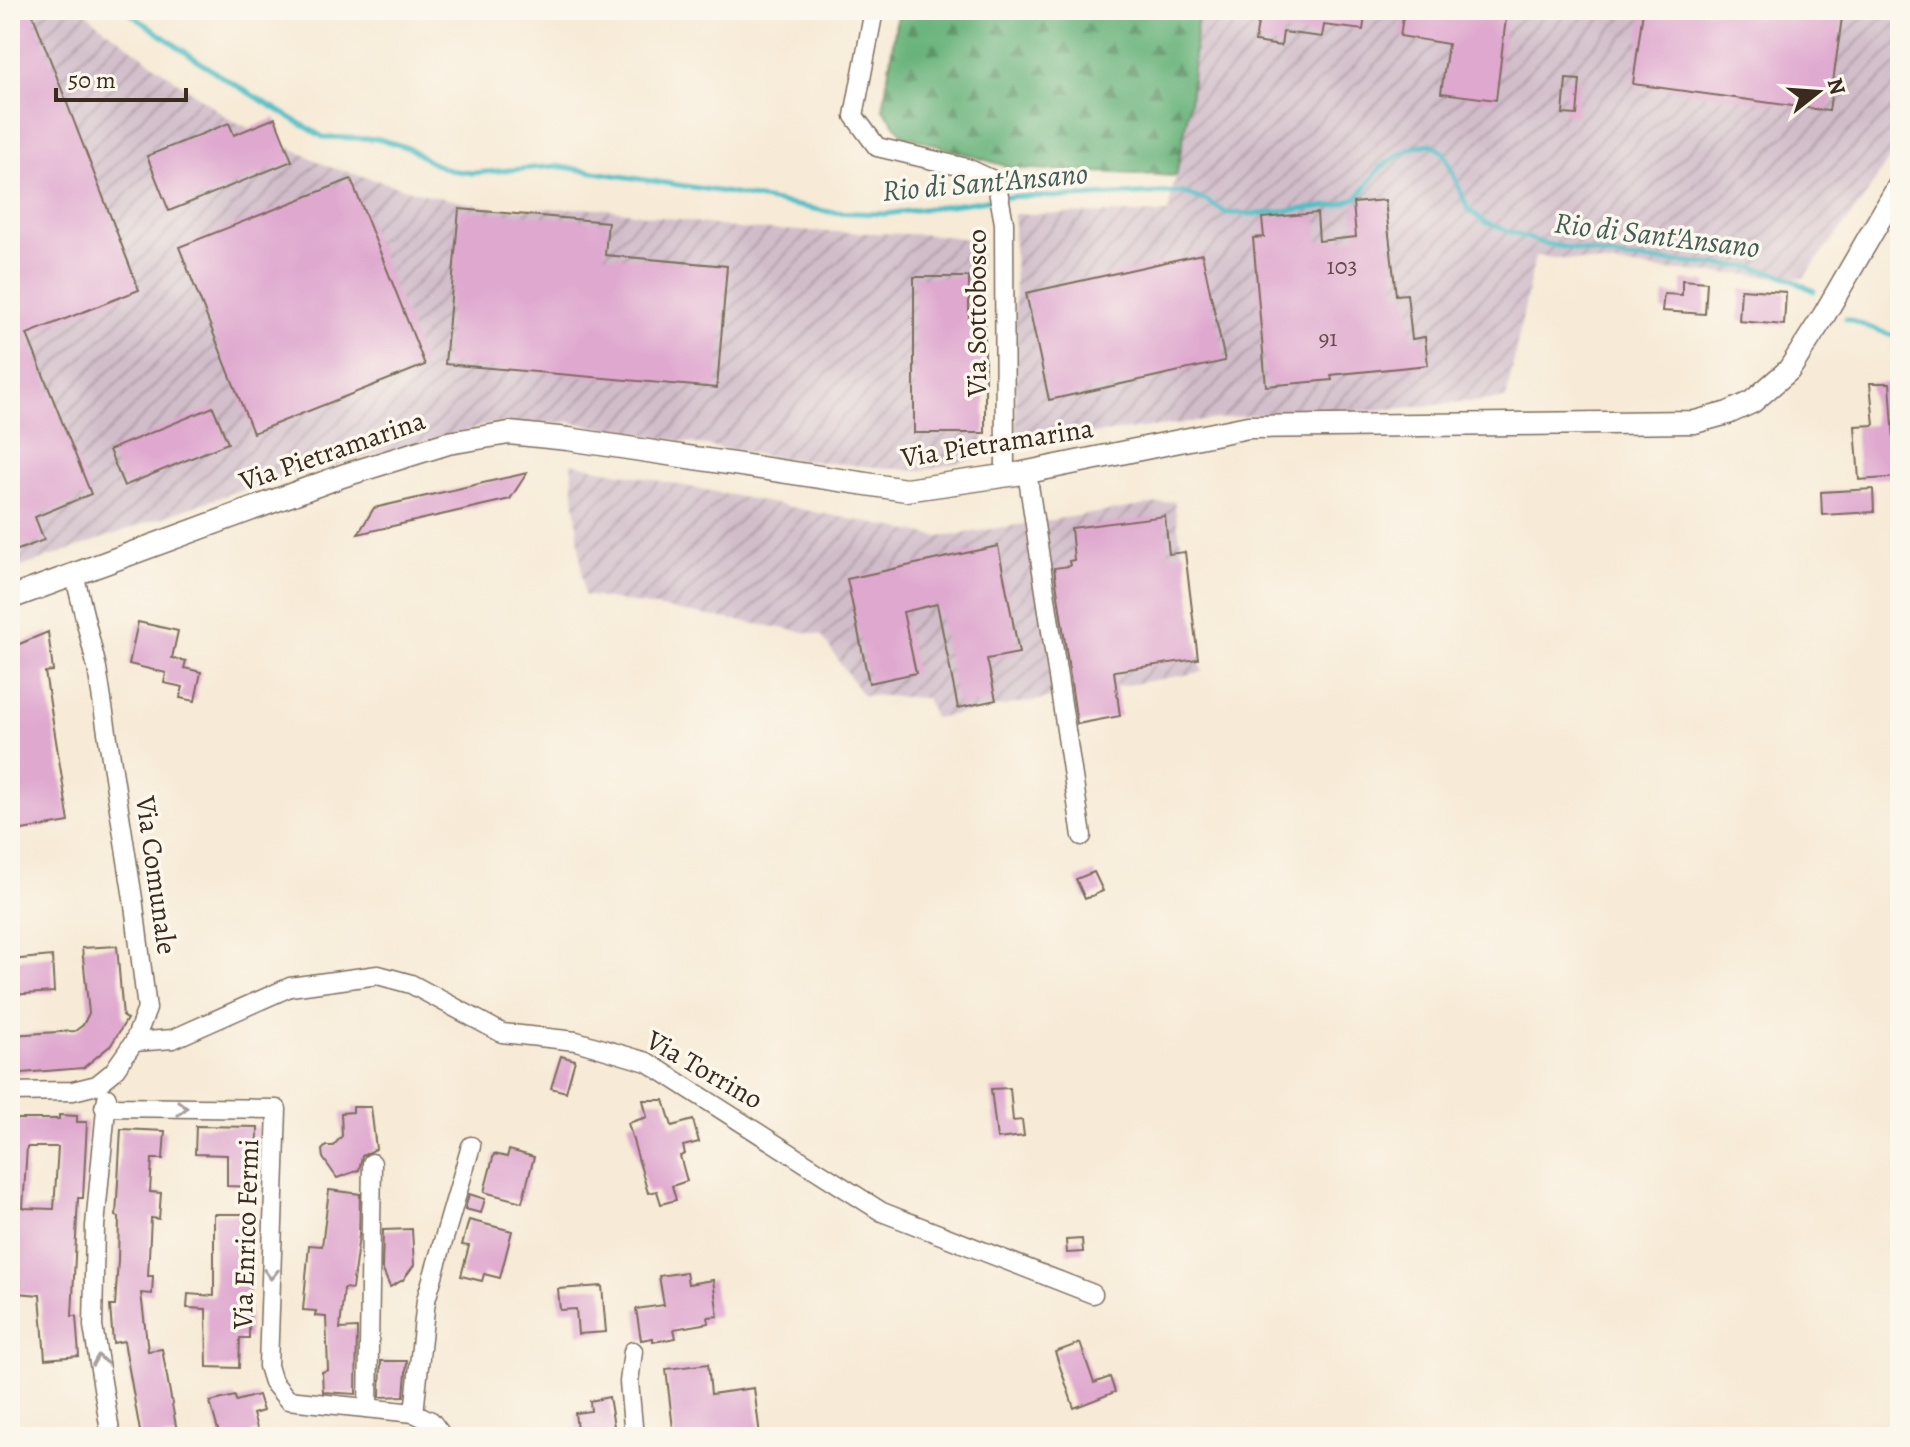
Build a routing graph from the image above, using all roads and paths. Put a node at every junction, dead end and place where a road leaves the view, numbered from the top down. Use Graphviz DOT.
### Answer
graph roads {
  1 [pos="874,10"];
  2 [pos="1900,184"];
  3 [pos="1016,473"];
  4 [pos="74,573"];
  5 [pos="10,598"];
  6 [pos="1082,836"];
  7 [pos="134,1042"];
  8 [pos="113,1072"];
  9 [pos="10,1092"];
  10 [pos="104,1107"];
  11 [pos="471,1146"];
  12 [pos="372,1163"];
  13 [pos="1093,1294"];
  14 [pos="633,1351"];
  15 [pos="368,1408"];
  16 [pos="414,1413"];
  17 [pos="111,1437"];
  18 [pos="443,1437"];
  19 [pos="634,1437"];
  1 -- 3 [label="street, Via Sottobosco"];
  2 -- 3 [label="main road, Via Pietramarina"];
  3 -- 4 [label="main road, Via Pietramarina"];
  3 -- 6 [label="street, Via Sottobosco"];
  4 -- 5 [label="main road, Via Pietramarina"];
  4 -- 7 [label="street, Via Comunale"];
  7 -- 8 [label="street, Via Comunale"];
  7 -- 13 [label="street, Via Torrino"];
  8 -- 9 [label="street, Via Comunale"];
  8 -- 10 [label="street"];
  10 -- 15 [label="street, Via Enrico Fermi, one-way"];
  17 -- 10 [label="street, one-way"];
  11 -- 16 [label="street"];
  12 -- 15 [label="street"];
  14 -- 19 [label="street"];
  15 -- 16 [label="street, Via Enrico Fermi"];
  16 -- 18 [label="street"];
}
